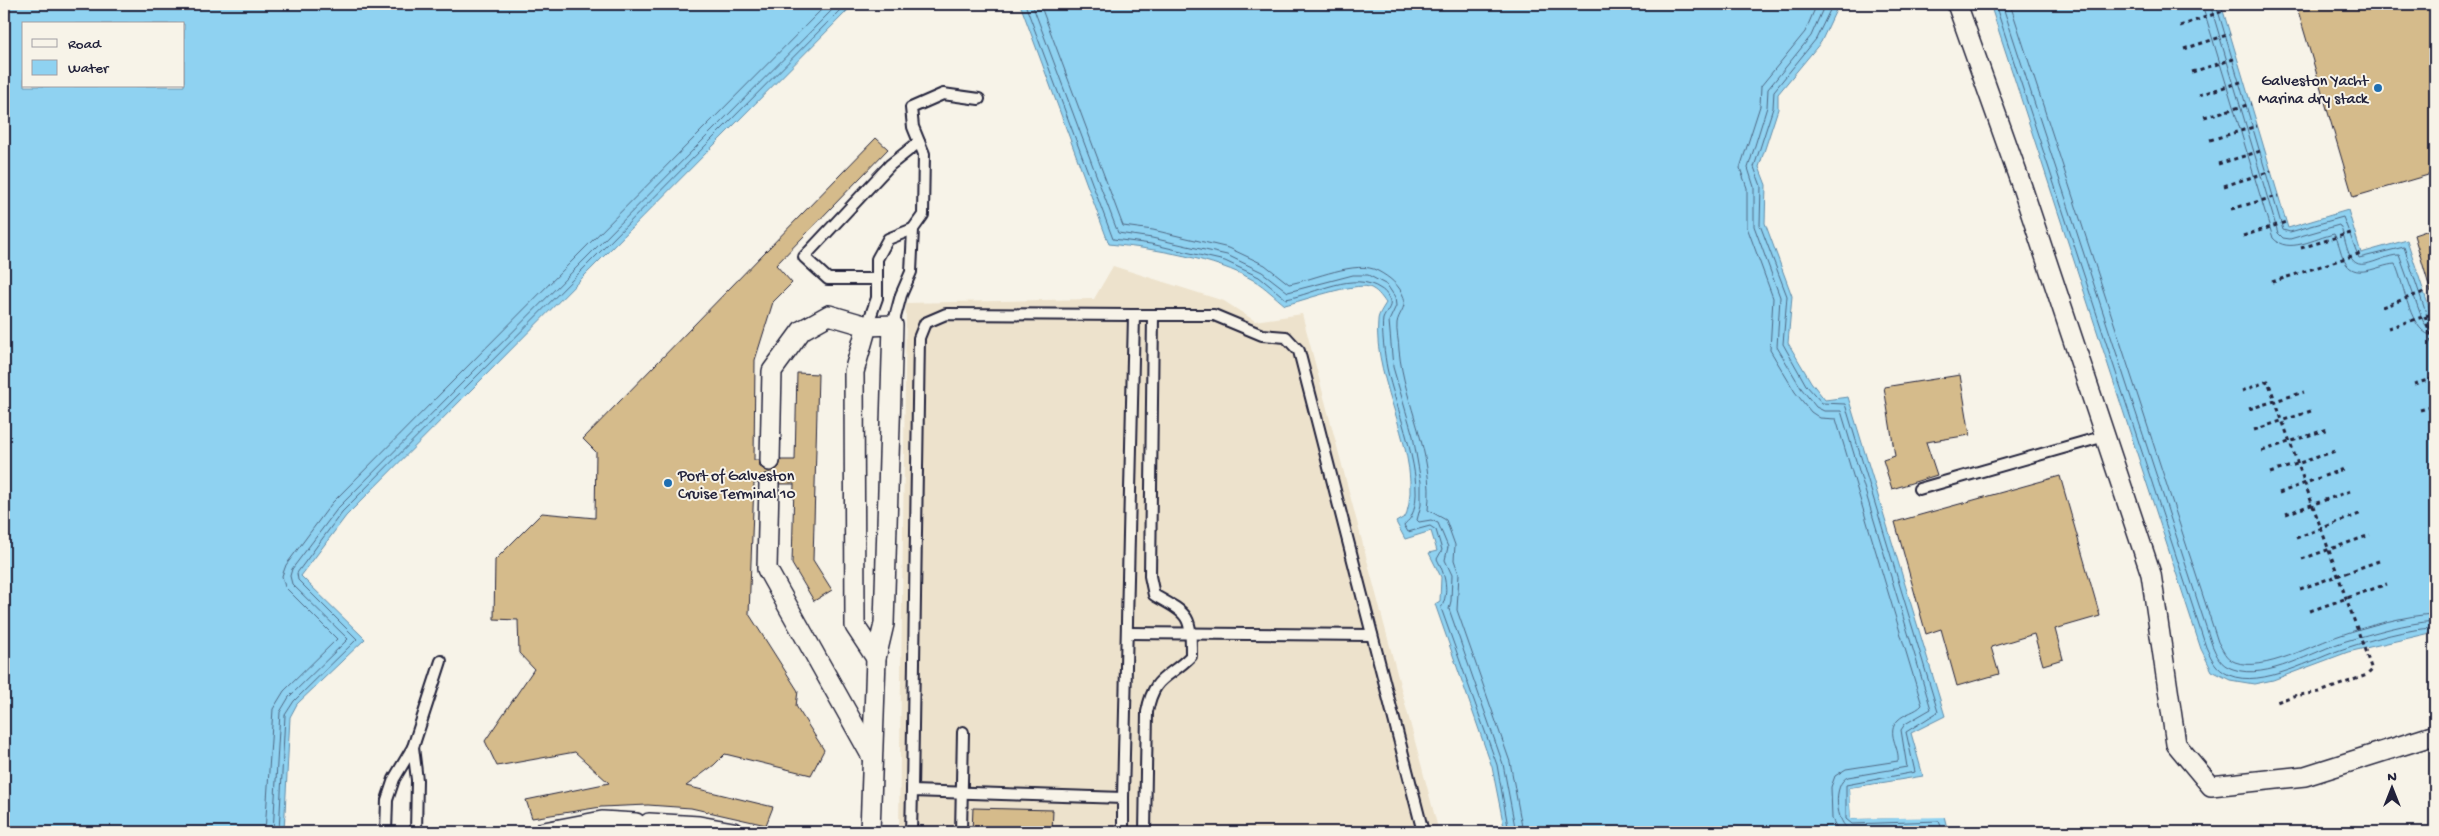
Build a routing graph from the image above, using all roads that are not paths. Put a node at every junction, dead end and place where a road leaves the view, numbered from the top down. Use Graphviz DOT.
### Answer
graph roads {
  1 [pos="1957,4"];
  2 [pos="979,99"];
  3 [pos="919,142"];
  4 [pos="913,228"];
  5 [pos="876,279"];
  6 [pos="1134,315"];
  7 [pos="1153,315"];
  8 [pos="893,325"];
  9 [pos="867,326"];
  10 [pos="2105,436"];
  11 [pos="770,461"];
  12 [pos="769,484"];
  13 [pos="1919,489"];
  14 [pos="1127,633"];
  15 [pos="1191,634"];
  16 [pos="1372,635"];
  17 [pos="876,658"];
  18 [pos="441,661"];
  19 [pos="963,732"];
  20 [pos="2435,734"];
  21 [pos="413,747"];
  22 [pos="872,757"];
  23 [pos="912,791"];
  24 [pos="961,792"];
  25 [pos="1123,798"];
  26 [pos="386,832"];
  27 [pos="416,832"];
  28 [pos="544,832"];
  29 [pos="734,832"];
  30 [pos="870,832"];
  31 [pos="911,832"];
  32 [pos="961,832"];
  33 [pos="1123,832"];
  34 [pos="1145,832"];
  35 [pos="1423,832"];
  1 -- 10 [label="street"];
  2 -- 3 [label="lane"];
  3 -- 4 [label="lane"];
  3 -- 5 [label="lane"];
  4 -- 5 [label="lane"];
  4 -- 8 [label="lane"];
  5 -- 9 [label="lane"];
  6 -- 7 [label="lane"];
  6 -- 14 [label="lane"];
  6 -- 23 [label="lane"];
  7 -- 15 [label="lane"];
  7 -- 16 [label="lane"];
  8 -- 9 [label="street"];
  8 -- 17 [label="street"];
  9 -- 11 [label="street"];
  9 -- 17 [label="street"];
  10 -- 13 [label="lane"];
  10 -- 20 [label="street"];
  12 -- 22 [label="street"];
  14 -- 15 [label="lane"];
  14 -- 25 [label="lane"];
  15 -- 16 [label="lane"];
  15 -- 34 [label="lane"];
  16 -- 35 [label="lane"];
  17 -- 22 [label="street"];
  18 -- 21 [label="lane"];
  19 -- 24 [label="lane"];
  21 -- 26 [label="lane"];
  21 -- 27 [label="lane"];
  22 -- 30 [label="street"];
  23 -- 24 [label="lane"];
  23 -- 31 [label="lane"];
  24 -- 25 [label="lane"];
  24 -- 32 [label="lane"];
  25 -- 33 [label="lane"];
  28 -- 29 [label="street"];
}
